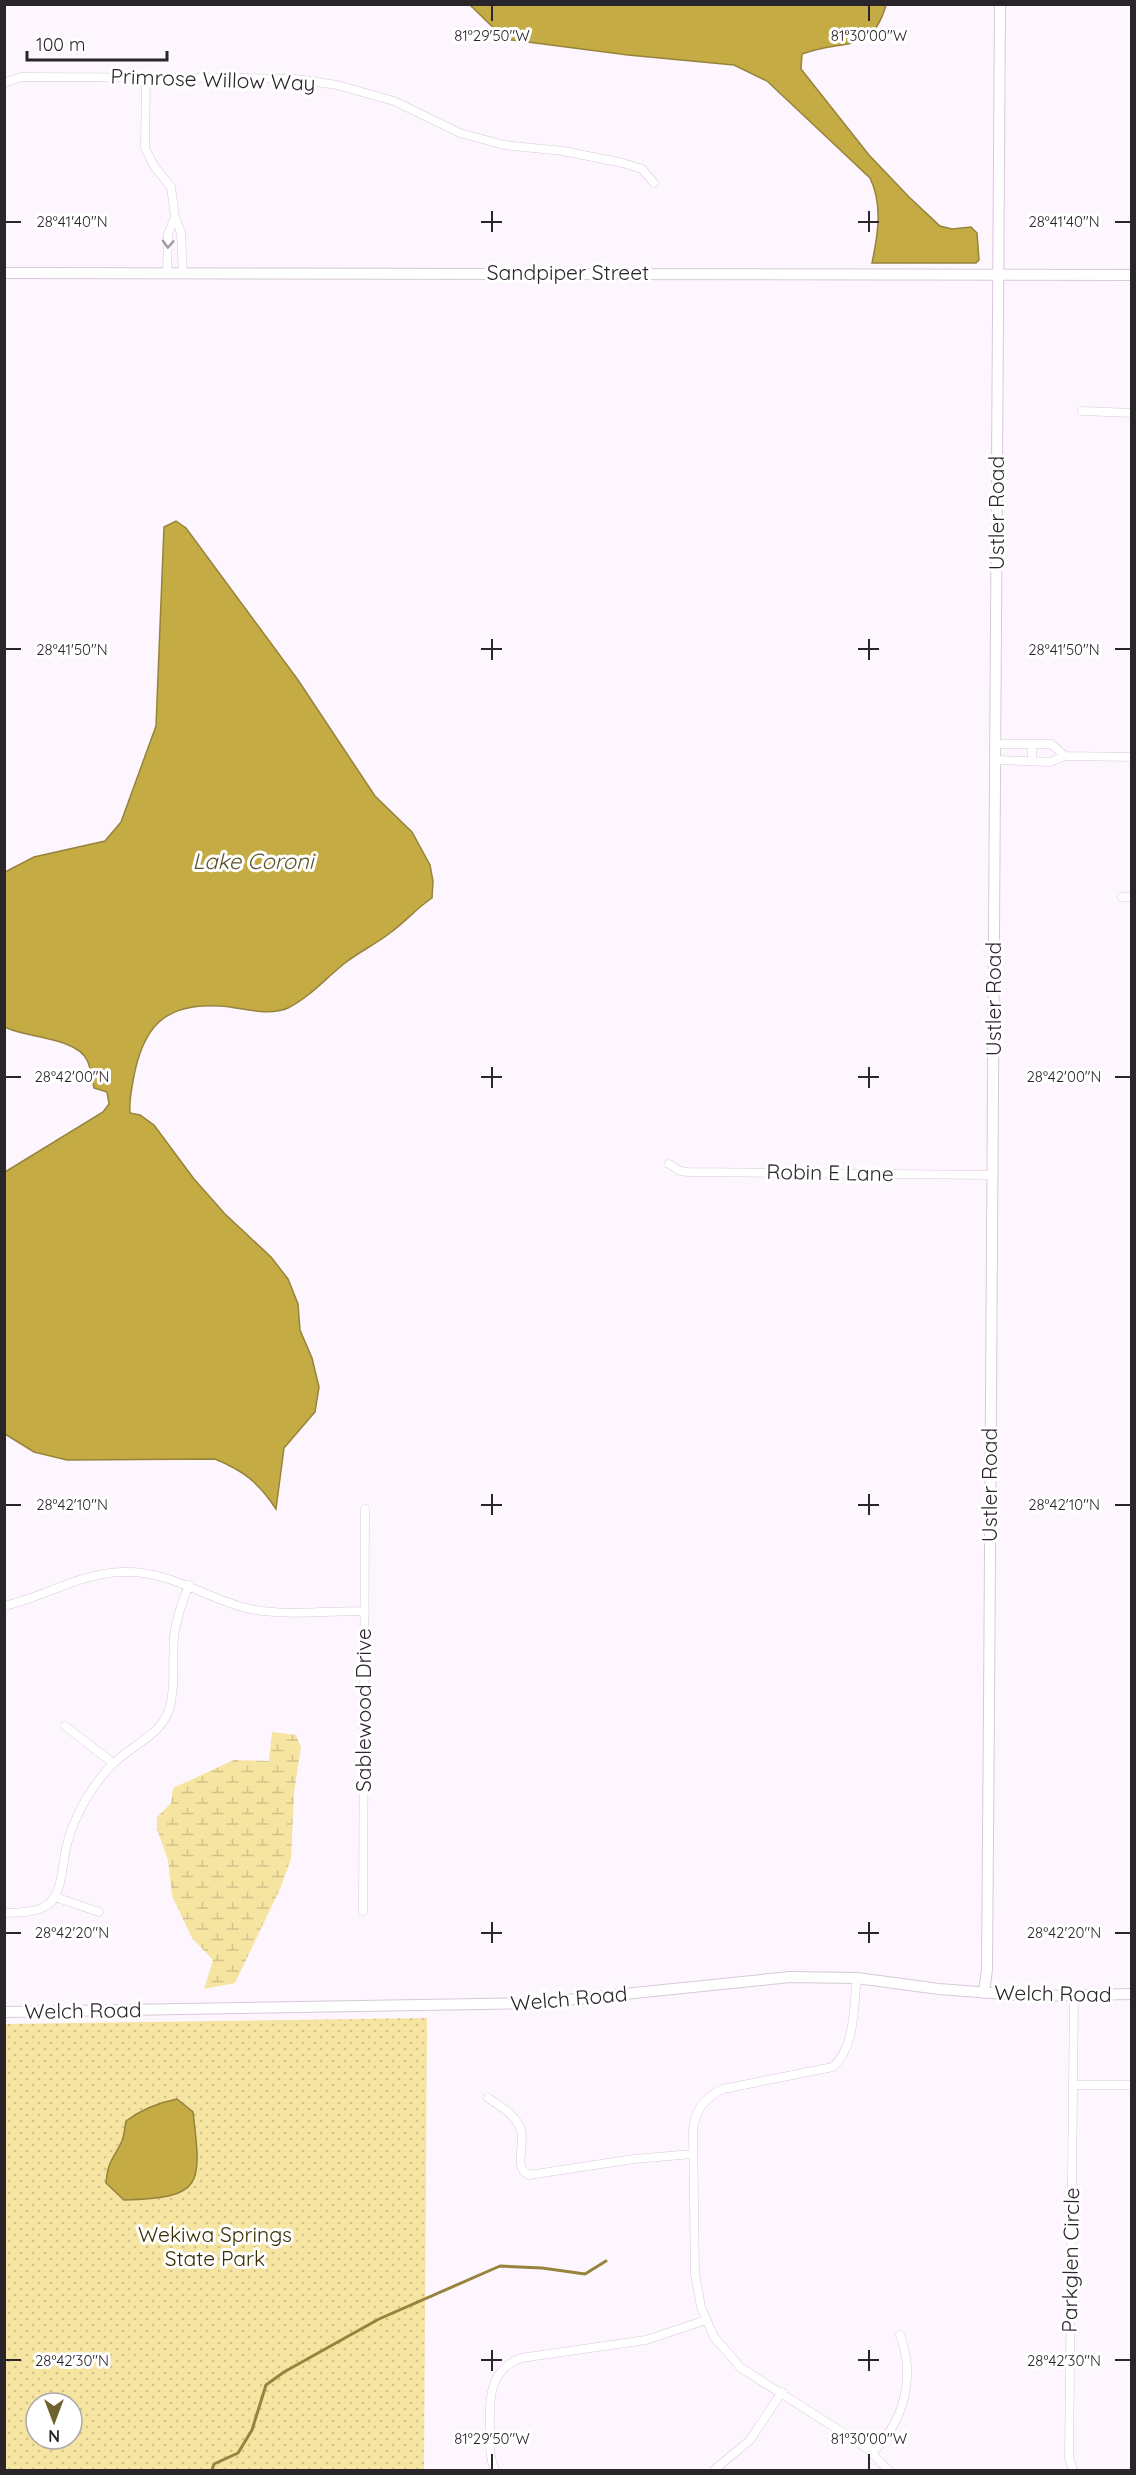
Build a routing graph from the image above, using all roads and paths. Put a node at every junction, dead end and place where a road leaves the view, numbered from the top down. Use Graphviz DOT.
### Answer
graph roads {
  1 [pos="1000,4"];
  2 [pos="146,77"];
  3 [pos="4,83"];
  4 [pos="654,183"];
  5 [pos="175,217"];
  6 [pos="4,273"];
  7 [pos="166,273"];
  8 [pos="183,273"];
  9 [pos="998,273"];
  10 [pos="1131,275"];
  11 [pos="1082,411"];
  12 [pos="1131,413"];
  13 [pos="996,744"];
  14 [pos="1032,744"];
  15 [pos="1065,756"];
  16 [pos="1131,757"];
  17 [pos="996,760"];
  18 [pos="1032,761"];
  19 [pos="669,1164"];
  20 [pos="993,1175"];
  21 [pos="365,1509"];
  22 [pos="189,1585"];
  23 [pos="4,1606"];
  24 [pos="365,1611"];
  25 [pos="65,1726"];
  26 [pos="113,1763"];
  27 [pos="55,1897"];
  28 [pos="363,1911"];
  29 [pos="99,1912"];
  30 [pos="4,1913"];
  31 [pos="856,1978"];
  32 [pos="984,1993"];
  33 [pos="1131,1994"];
  34 [pos="1074,1995"];
  35 [pos="4,2012"];
  36 [pos="1073,2085"];
  37 [pos="1131,2085"];
  38 [pos="488,2098"];
  39 [pos="693,2154"];
  40 [pos="706,2320"];
  41 [pos="900,2335"];
  42 [pos="782,2392"];
  43 [pos="873,2452"];
  44 [pos="495,2470"];
  45 [pos="714,2470"];
  46 [pos="888,2470"];
  47 [pos="1073,2470"];
  1 -- 9 [label="street, Ustler Road"];
  2 -- 3 [label="street, Primrose Willow Way"];
  2 -- 4 [label="street, Primrose Willow Way"];
  2 -- 5 [label="street"];
  5 -- 7 [label="street, one-way"];
  5 -- 8 [label="street"];
  6 -- 7 [label="street, Sandpiper Street"];
  7 -- 8 [label="street, Sandpiper Street"];
  8 -- 9 [label="street, Sandpiper Street"];
  9 -- 10 [label="street, Sandpiper Street"];
  9 -- 13 [label="street, Ustler Road"];
  11 -- 12 [label="street"];
  13 -- 14 [label="street"];
  13 -- 17 [label="street, Ustler Road"];
  14 -- 15 [label="street"];
  14 -- 18 [label="street"];
  15 -- 16 [label="street"];
  15 -- 18 [label="street"];
  17 -- 18 [label="street"];
  17 -- 20 [label="street, Ustler Road"];
  19 -- 20 [label="street, Robin E Lane"];
  20 -- 32 [label="street, Ustler Road"];
  21 -- 24 [label="street, Sablewood Drive"];
  22 -- 23 [label="street"];
  22 -- 24 [label="street"];
  22 -- 26 [label="street"];
  24 -- 28 [label="street, Sablewood Drive"];
  25 -- 26 [label="street"];
  26 -- 27 [label="street"];
  27 -- 29 [label="street"];
  27 -- 30 [label="street"];
  31 -- 32 [label="street, Welch Road"];
  31 -- 35 [label="street, Welch Road"];
  31 -- 39 [label="street"];
  32 -- 34 [label="street, Welch Road"];
  33 -- 34 [label="street, Welch Road"];
  34 -- 36 [label="street, Parkglen Circle"];
  36 -- 37 [label="street"];
  36 -- 47 [label="street, Parkglen Circle"];
  38 -- 39 [label="street"];
  39 -- 40 [label="street"];
  40 -- 42 [label="street"];
  40 -- 44 [label="street"];
  41 -- 43 [label="street"];
  42 -- 43 [label="street"];
  42 -- 45 [label="street"];
  43 -- 46 [label="street"];
}
